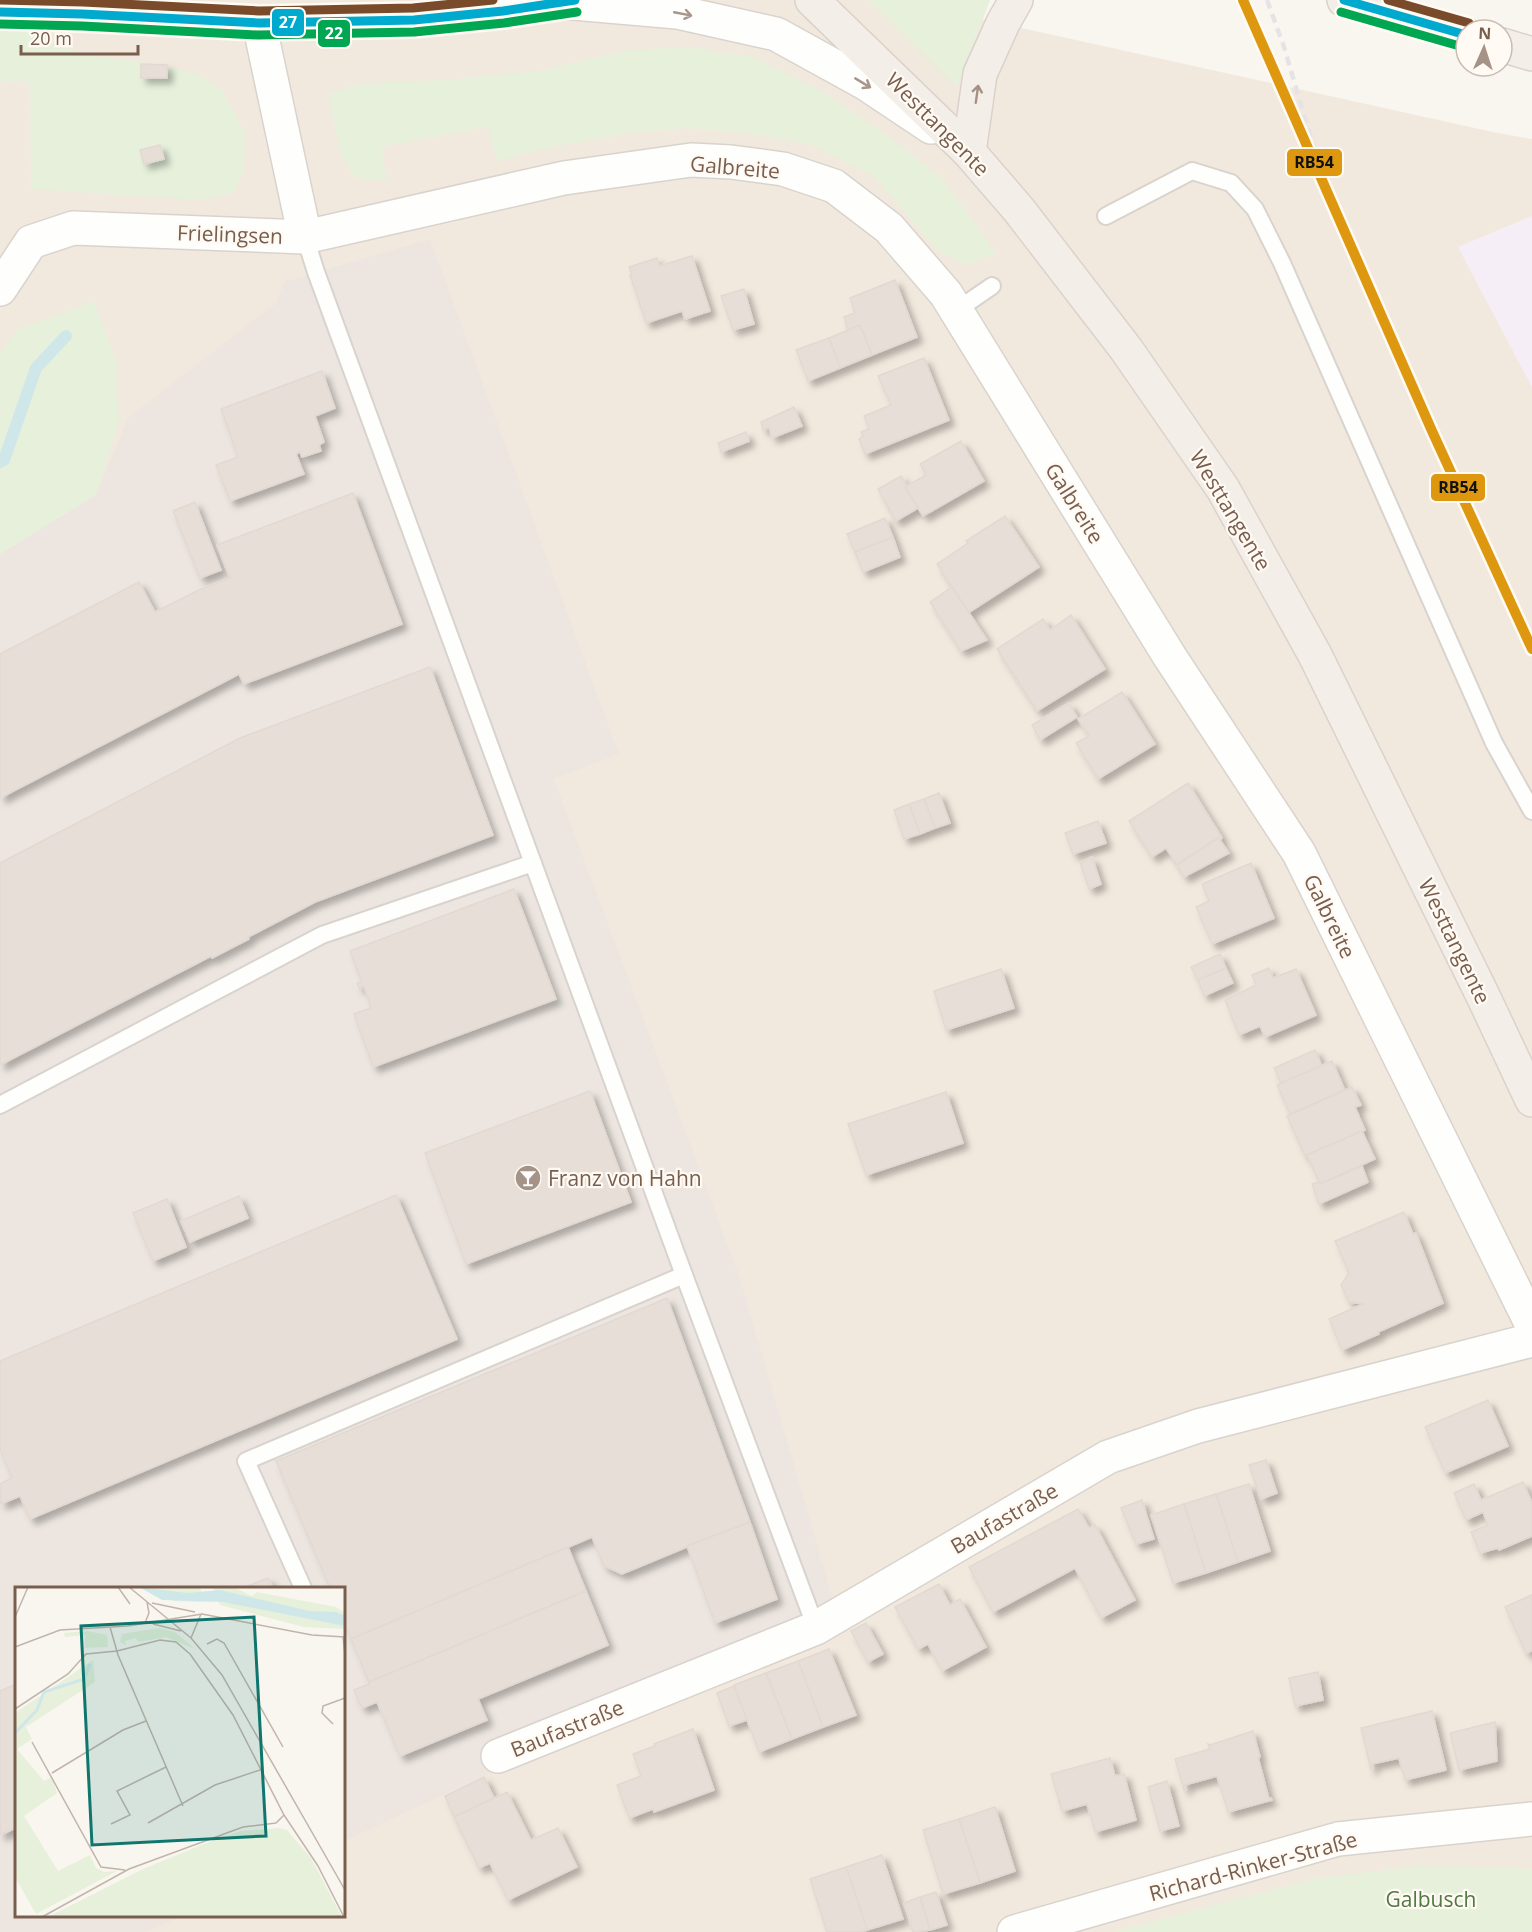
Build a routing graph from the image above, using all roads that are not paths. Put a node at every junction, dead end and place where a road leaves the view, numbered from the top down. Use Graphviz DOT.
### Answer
graph roads {
  1 [pos="812,0"];
  2 [pos="1017,0"];
  3 [pos="1344,0"];
  4 [pos="567,1"];
  5 [pos="0,12"];
  6 [pos="259,23"];
  7 [pos="1454,32"];
  8 [pos="1514,49"];
  9 [pos="1532,54"];
  10 [pos="969,152"];
  11 [pos="1106,216"];
  12 [pos="305,237"];
  13 [pos="992,286"];
  14 [pos="0,289"];
  15 [pos="957,310"];
  16 [pos="1532,811"];
  17 [pos="533,863"];
  18 [pos="1532,1100"];
  19 [pos="0,1105"];
  20 [pos="684,1275"];
  21 [pos="1532,1326"];
  22 [pos="1532,1340"];
  23 [pos="303,1587"];
  24 [pos="816,1628"];
  25 [pos="498,1756"];
  26 [pos="1532,1819"];
  27 [pos="1014,1932"];
  1 -- 10 [label="main road, Westtangente"];
  10 -- 2 [label="main road, one-way"];
  3 -- 7 [label="main road"];
  4 -- 6 [label="street"];
  4 -- 10 [label="street, one-way"];
  5 -- 6 [label="street"];
  6 -- 12 [label="street, Frielingsen"];
  8 -- 9 [label="main road"];
  10 -- 18 [label="main road, Westtangente"];
  11 -- 16 [label="lane"];
  12 -- 14 [label="street, Frielingsen"];
  12 -- 15 [label="street, Galbreite"];
  12 -- 17 [label="lane"];
  13 -- 15 [label="lane"];
  15 -- 21 [label="street, Galbreite"];
  17 -- 19 [label="lane"];
  17 -- 20 [label="lane"];
  20 -- 23 [label="lane"];
  20 -- 24 [label="lane"];
  22 -- 24 [label="street, Baufastraße"];
  24 -- 25 [label="street, Baufastraße"];
  26 -- 27 [label="street, Richard-Rinker-Straße"];
}
